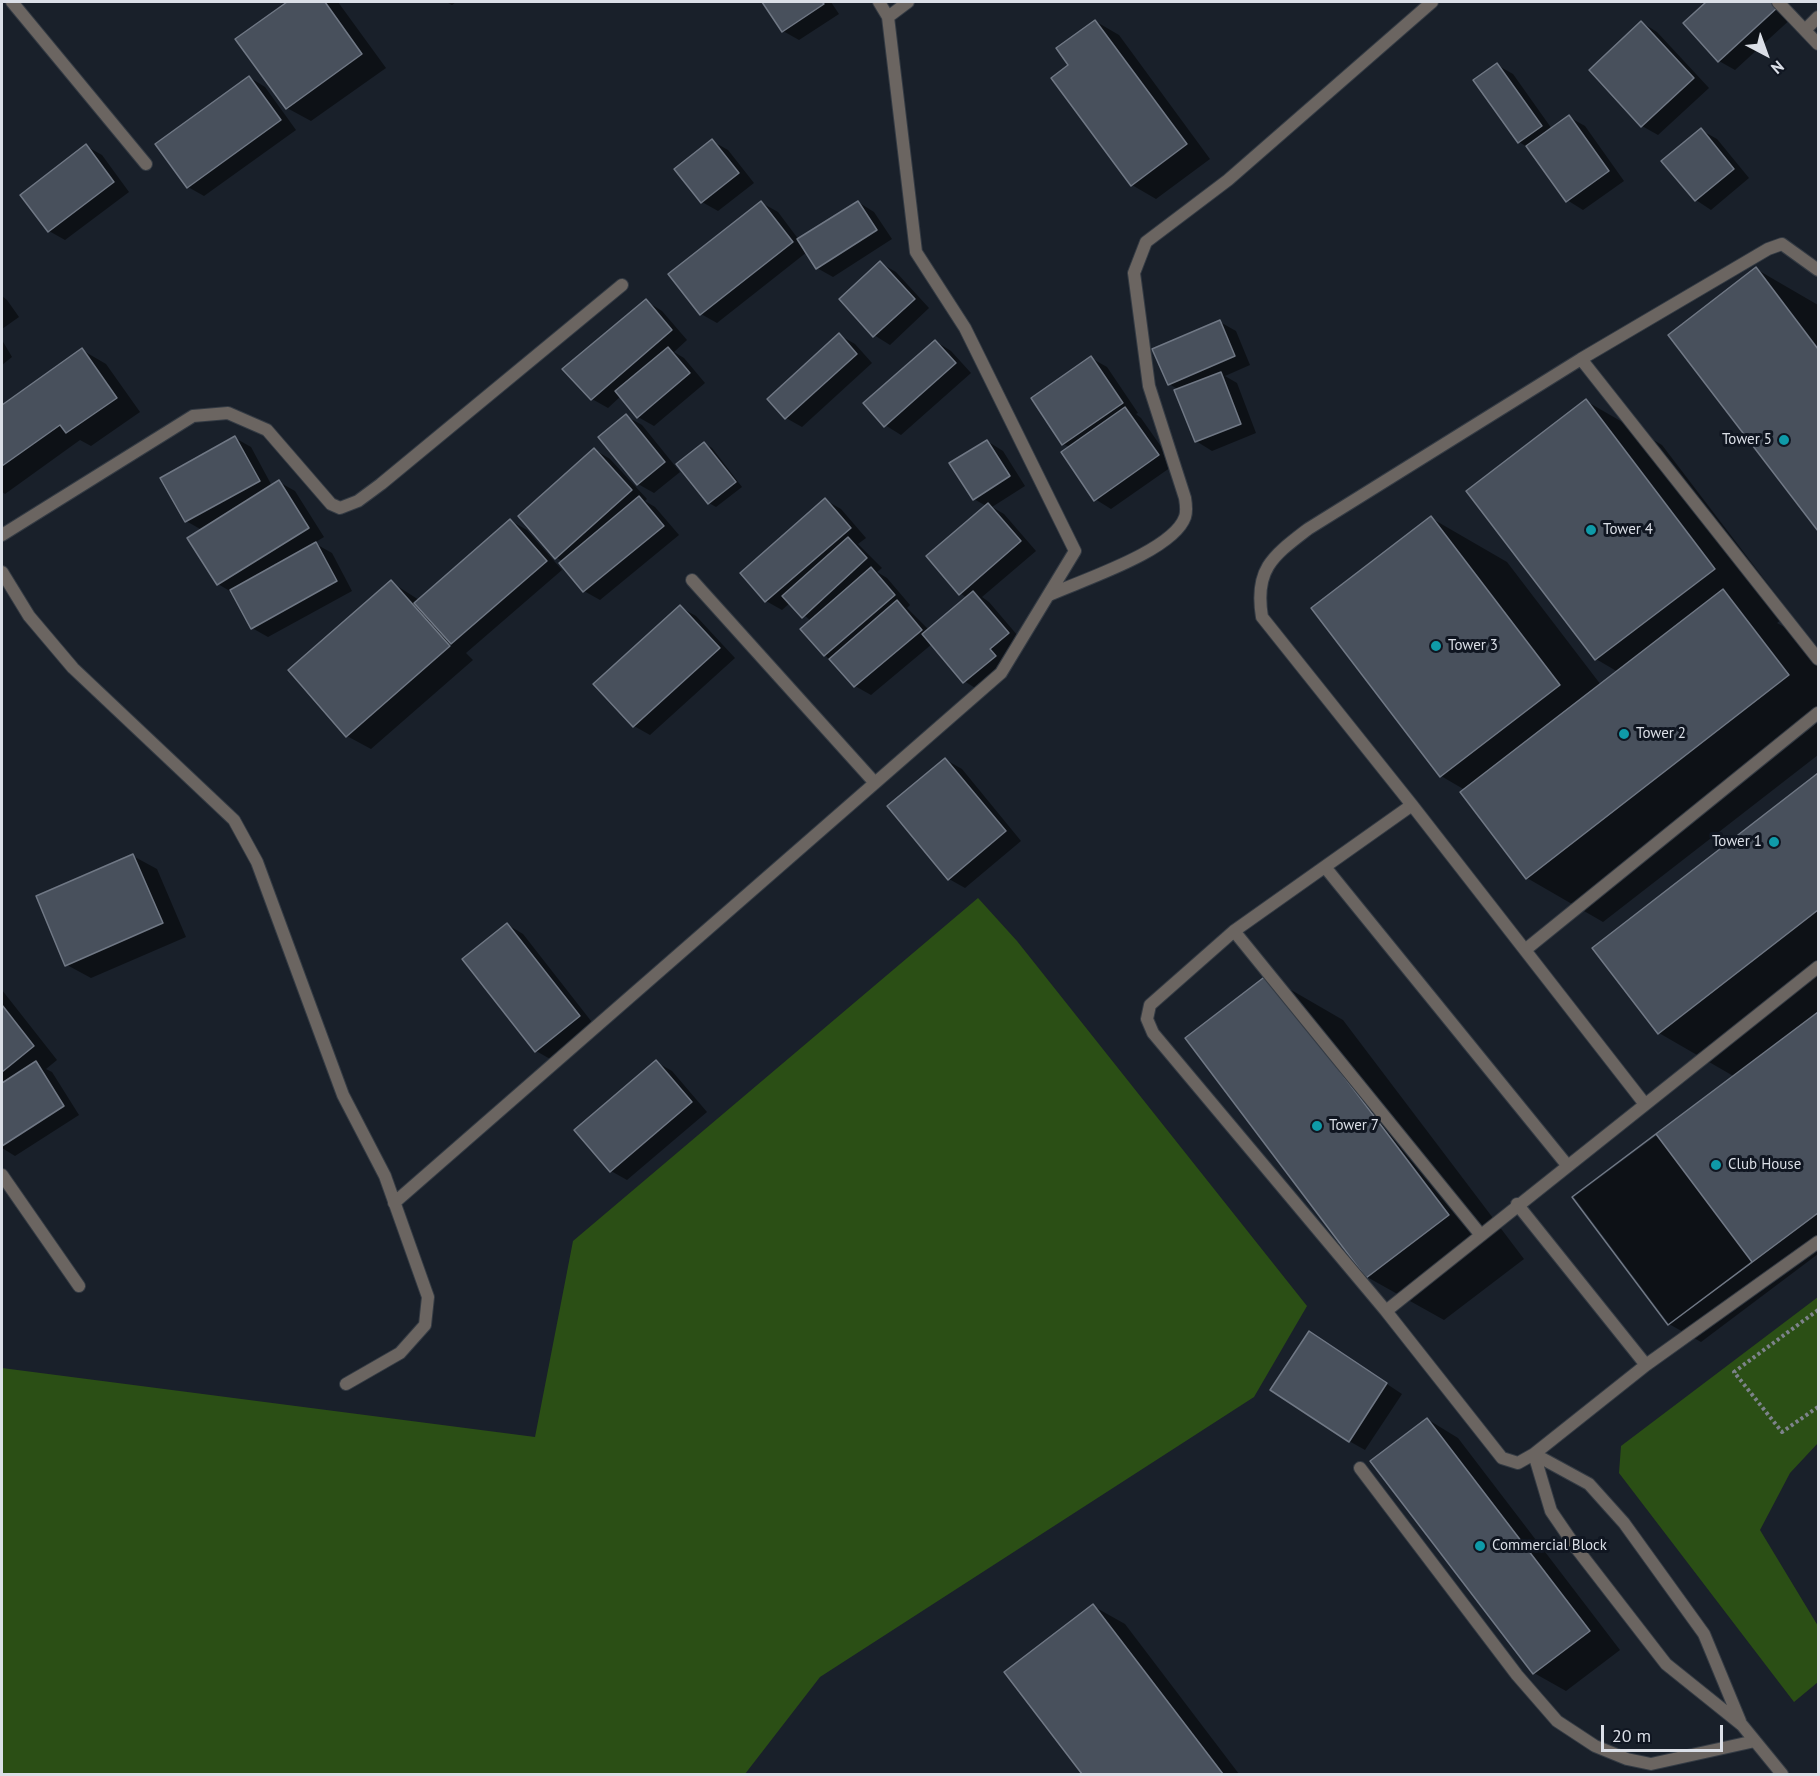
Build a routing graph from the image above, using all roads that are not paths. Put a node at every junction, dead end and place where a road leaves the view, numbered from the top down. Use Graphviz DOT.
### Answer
graph roads {
  1 [pos="12,2"];
  2 [pos="879,2"];
  3 [pos="908,2"];
  4 [pos="1432,2"];
  5 [pos="1778,2"];
  6 [pos="888,17"];
  7 [pos="1818,17"];
  8 [pos="1805,30"];
  9 [pos="1818,44"];
  10 [pos="146,164"];
  11 [pos="1818,270"];
  12 [pos="622,285"];
  13 [pos="1581,359"];
  14 [pos="2,536"];
  15 [pos="2,572"];
  16 [pos="692,580"];
  17 [pos="1049,595"];
  18 [pos="1818,658"];
  19 [pos="1818,713"];
  20 [pos="875,783"];
  21 [pos="1412,805"];
  22 [pos="1325,867"];
  23 [pos="1234,932"];
  24 [pos="1525,950"];
  25 [pos="1818,968"];
  26 [pos="1644,1103"];
  27 [pos="1567,1165"];
  28 [pos="2,1175"];
  29 [pos="394,1203"];
  30 [pos="1517,1204"];
  31 [pos="1480,1234"];
  32 [pos="1818,1242"];
  33 [pos="79,1286"];
  34 [pos="1386,1311"];
  35 [pos="1646,1365"];
  36 [pos="346,1384"];
  37 [pos="1534,1454"];
  38 [pos="1360,1468"];
  39 [pos="1742,1725"];
  40 [pos="1755,1741"];
  41 [pos="1782,1774"];
  1 -- 10 [label="street"];
  2 -- 6 [label="street"];
  3 -- 6 [label="street"];
  4 -- 17 [label="street"];
  5 -- 8 [label="street"];
  6 -- 17 [label="street"];
  7 -- 8 [label="street"];
  8 -- 9 [label="street"];
  11 -- 13 [label="street"];
  12 -- 14 [label="street"];
  13 -- 18 [label="street"];
  13 -- 21 [label="street"];
  15 -- 29 [label="street"];
  16 -- 20 [label="street"];
  17 -- 20 [label="street"];
  19 -- 24 [label="street"];
  20 -- 29 [label="street"];
  21 -- 22 [label="street"];
  21 -- 24 [label="street"];
  22 -- 23 [label="street"];
  22 -- 27 [label="street"];
  23 -- 31 [label="street"];
  23 -- 34 [label="street"];
  24 -- 26 [label="street"];
  25 -- 26 [label="street"];
  26 -- 27 [label="street"];
  27 -- 30 [label="street"];
  28 -- 33 [label="street"];
  29 -- 36 [label="street"];
  30 -- 31 [label="street"];
  30 -- 35 [label="street"];
  31 -- 34 [label="street"];
  32 -- 35 [label="street"];
  34 -- 37 [label="street"];
  35 -- 37 [label="street"];
  37 -- 39 [label="street"];
  37 -- 39 [label="street"];
  38 -- 40 [label="street"];
  39 -- 40 [label="street"];
  40 -- 41 [label="street"];
}
